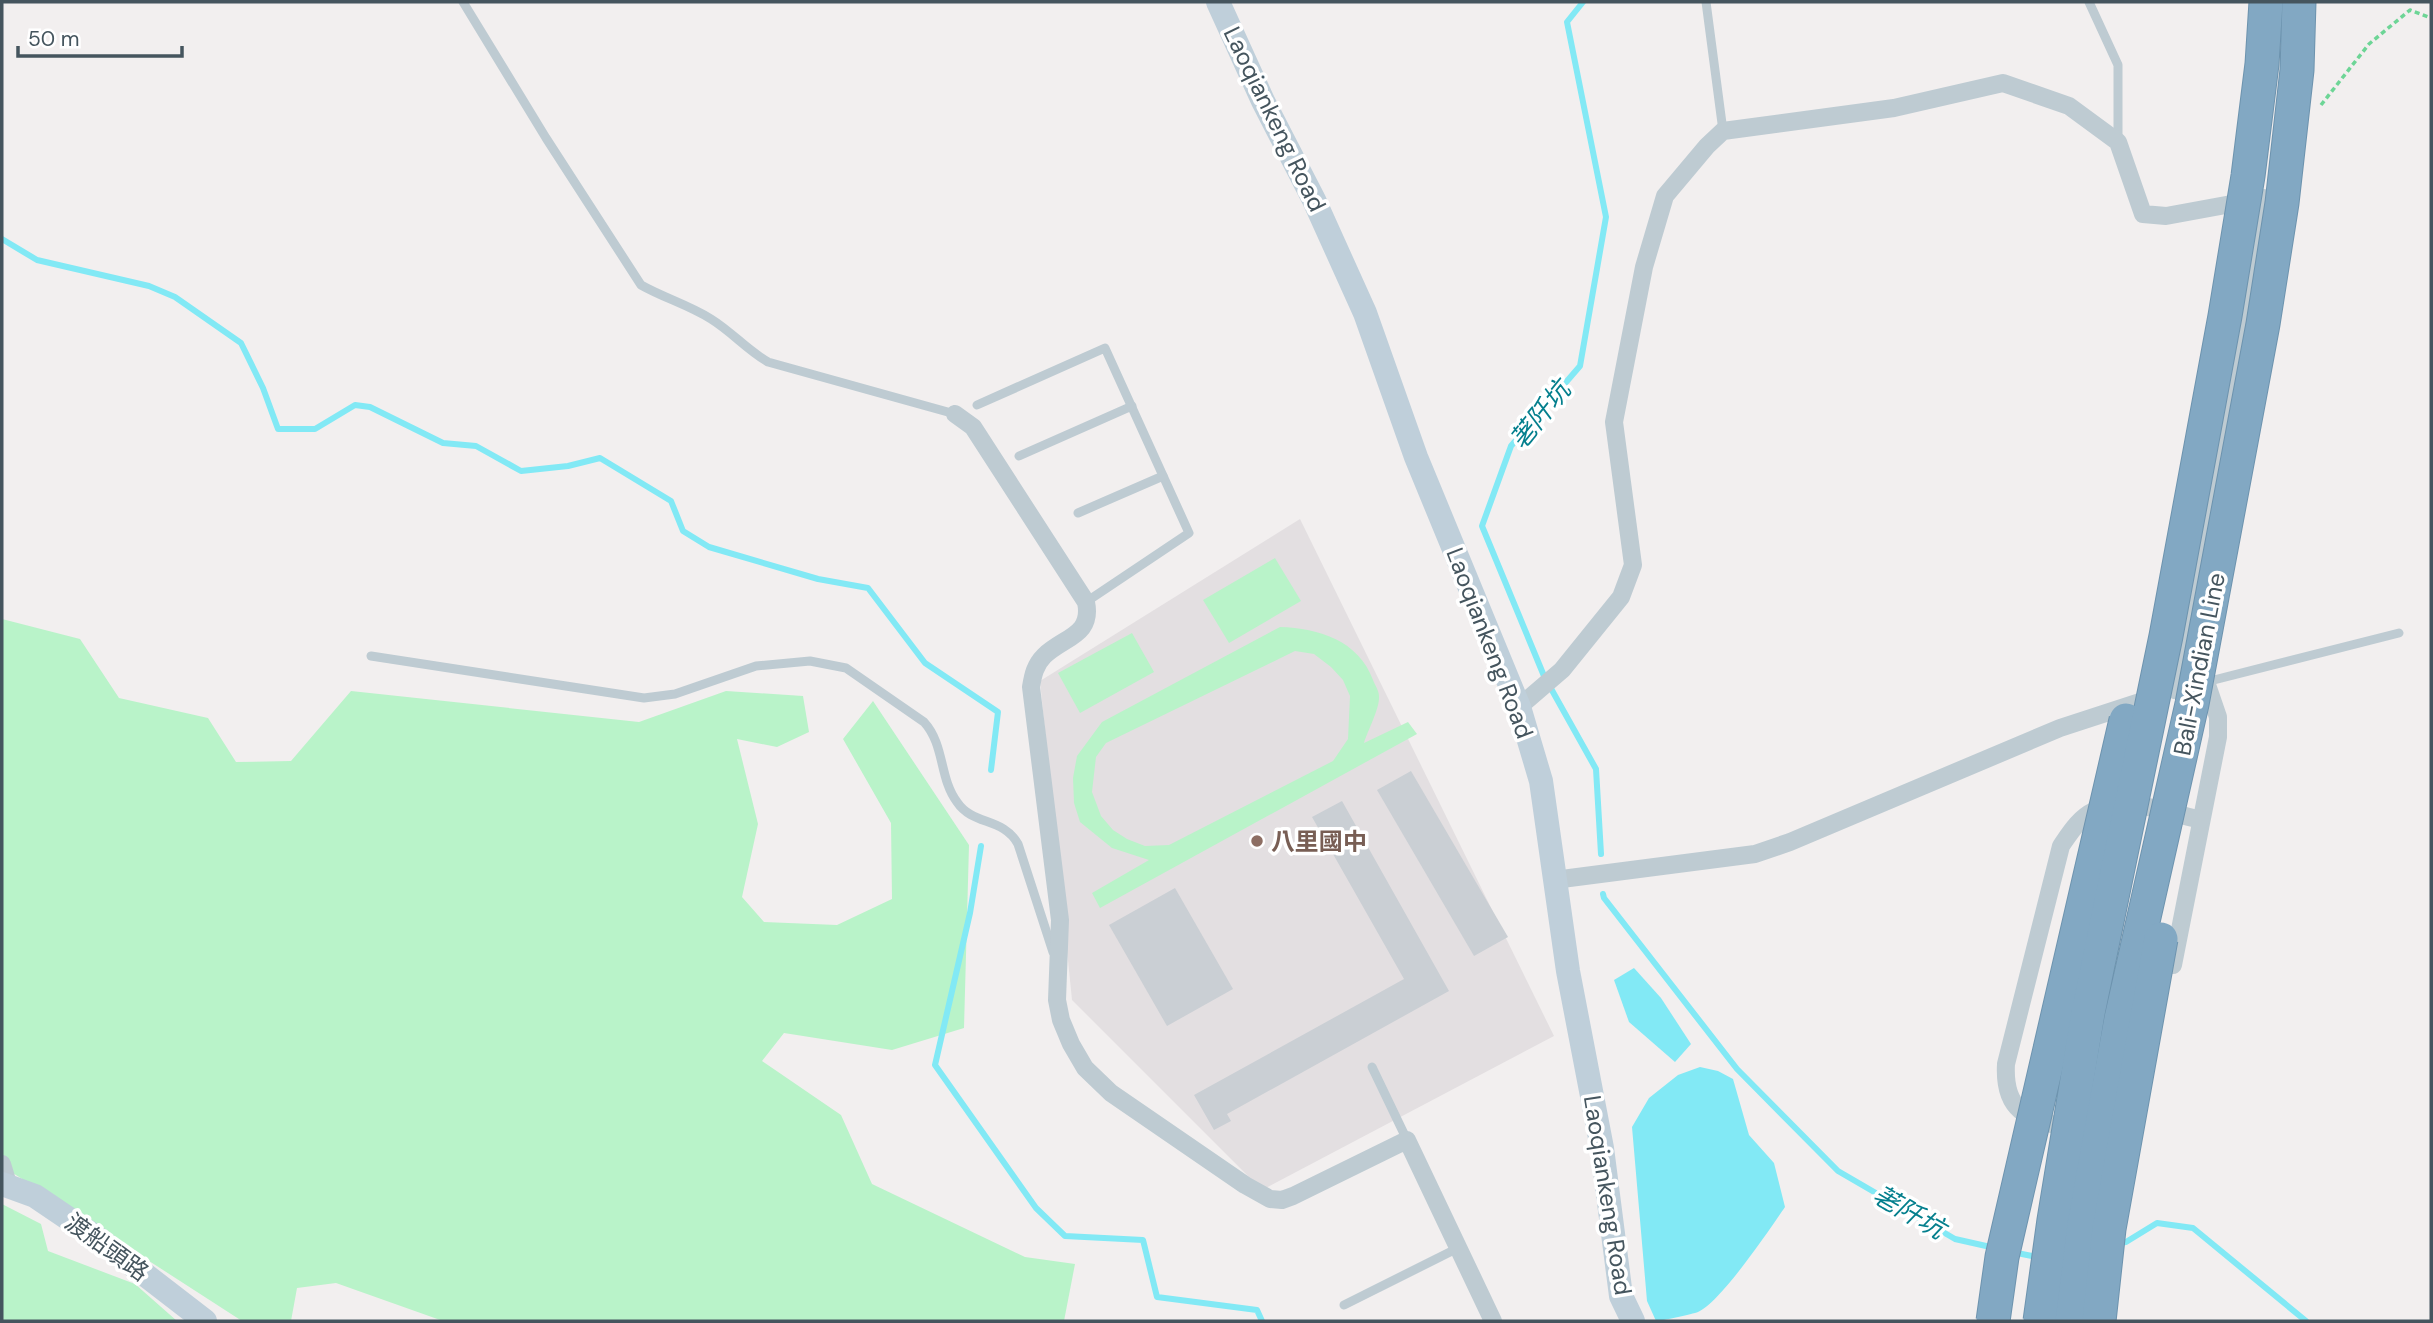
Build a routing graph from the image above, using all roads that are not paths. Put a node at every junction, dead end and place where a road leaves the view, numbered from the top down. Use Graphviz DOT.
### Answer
graph roads {
  1 [pos="463,2"];
  2 [pos="1218,2"];
  3 [pos="1706,2"];
  4 [pos="2089,2"];
  5 [pos="2266,2"];
  6 [pos="2299,2"];
  7 [pos="1723,131"];
  8 [pos="2118,142"];
  9 [pos="977,405"];
  10 [pos="1132,406"];
  11 [pos="955,414"];
  12 [pos="1019,456"];
  13 [pos="1163,476"];
  14 [pos="2190,502"];
  15 [pos="1078,513"];
  16 [pos="1086,602"];
  17 [pos="2399,633"];
  18 [pos="372,656"];
  19 [pos="2191,692"];
  20 [pos="1528,700"];
  21 [pos="2201,820"];
  22 [pos="1554,880"];
  23 [pos="1059,970"];
  24 [pos="1372,1067"];
  25 [pos="2083,1132"];
  26 [pos="1407,1140"];
  27 [pos="4,1178"];
  28 [pos="1458,1248"];
  29 [pos="1344,1304"];
  30 [pos="205,1321"];
  31 [pos="1493,1321"];
  32 [pos="1633,1321"];
  33 [pos="1993,1321"];
  34 [pos="2040,1321"];
  35 [pos="2055,1321"];
  36 [pos="2071,1321"];
  37 [pos="2099,1321"];
  1 -- 11 [label="lane"];
  2 -- 20 [label="street, Laoqiankeng Road"];
  3 -- 7 [label="lane"];
  4 -- 8 [label="lane"];
  5 -- 14 [label="highway, Bali-Xindian Line, bridge"];
  6 -- 19 [label="highway, Bali-Xindian Line, bridge"];
  7 -- 8 [label="street"];
  7 -- 20 [label="street"];
  8 -- 19 [label="street"];
  9 -- 10 [label="lane"];
  10 -- 12 [label="lane"];
  10 -- 13 [label="lane"];
  11 -- 16 [label="street"];
  13 -- 15 [label="lane"];
  13 -- 16 [label="lane"];
  14 -- 33 [label="highway, bridge"];
  14 -- 34 [label="highway, Bali-Xindian Line, bridge"];
  16 -- 23 [label="street"];
  17 -- 19 [label="lane"];
  18 -- 23 [label="lane"];
  19 -- 21 [label="street"];
  19 -- 22 [label="street"];
  19 -- 36 [label="highway, Bali-Xindian Line, bridge"];
  19 -- 37 [label="highway, bridge"];
  20 -- 22 [label="street, Laoqiankeng Road"];
  21 -- 25 [label="street"];
  21 -- 25 [label="street"];
  22 -- 32 [label="street, Laoqiankeng Road"];
  23 -- 26 [label="street"];
  24 -- 26 [label="lane"];
  25 -- 35 [label="street"];
  26 -- 28 [label="street"];
  27 -- 30 [label="street, 渡船頭路"];
  28 -- 29 [label="lane"];
  28 -- 31 [label="street"];
}
